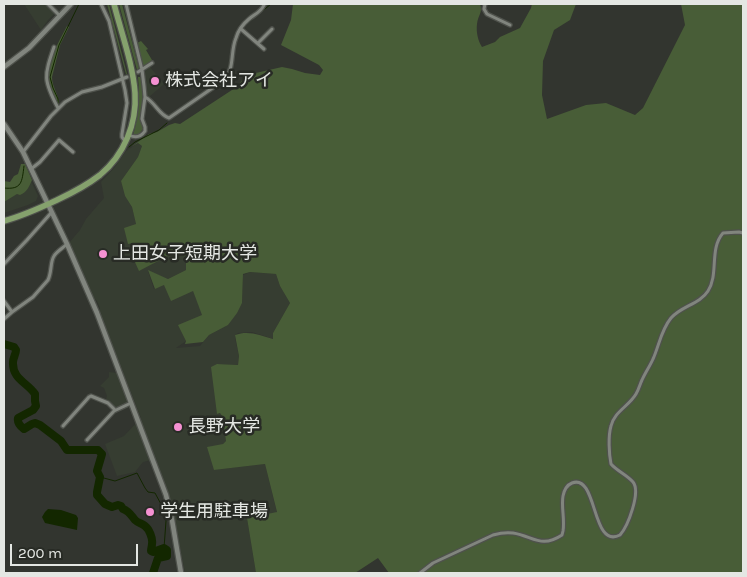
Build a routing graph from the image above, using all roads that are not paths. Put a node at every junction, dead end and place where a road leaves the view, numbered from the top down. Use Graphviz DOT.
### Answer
graph roads {
  1 [pos="48,4"];
  2 [pos="71,4"];
  3 [pos="101,4"];
  4 [pos="114,4"];
  5 [pos="126,4"];
  6 [pos="263,4"];
  7 [pos="485,4"];
  8 [pos="60,16"];
  9 [pos="510,24"];
  10 [pos="241,29"];
  11 [pos="272,29"];
  12 [pos="258,43"];
  13 [pos="54,47"];
  14 [pos="264,49"];
  15 [pos="152,63"];
  16 [pos="4,67"];
  17 [pos="140,71"];
  18 [pos="125,77"];
  19 [pos="145,97"];
  20 [pos="58,108"];
  21 [pos="4,124"];
  22 [pos="128,135"];
  23 [pos="125,142"];
  24 [pos="22,152"];
  25 [pos="73,152"];
  26 [pos="31,169"];
  27 [pos="47,204"];
  28 [pos="51,213"];
  29 [pos="4,221"];
  30 [pos="743,233"];
  31 [pos="67,244"];
  32 [pos="4,264"];
  33 [pos="4,301"];
  34 [pos="12,312"];
  35 [pos="4,319"];
  36 [pos="132,403"];
  37 [pos="116,410"];
  38 [pos="63,426"];
  39 [pos="87,440"];
  40 [pos="181,573"];
  41 [pos="420,573"];
  1 -- 8 [label="street"];
  2 -- 8 [label="street"];
  3 -- 18 [label="street"];
  4 -- 22 [label="main road"];
  5 -- 17 [label="street"];
  6 -- 10 [label="street"];
  7 -- 9 [label="street"];
  8 -- 16 [label="street"];
  10 -- 12 [label="street"];
  10 -- 19 [label="street"];
  11 -- 12 [label="street"];
  12 -- 14 [label="street"];
  13 -- 20 [label="street"];
  15 -- 17 [label="street"];
  17 -- 19 [label="street"];
  18 -- 20 [label="street"];
  18 -- 23 [label="street"];
  19 -- 22 [label="street"];
  20 -- 24 [label="street"];
  21 -- 24 [label="street"];
  22 -- 23 [label="main road"];
  23 -- 27 [label="main road"];
  24 -- 26 [label="street"];
  25 -- 26 [label="street"];
  26 -- 27 [label="street"];
  27 -- 28 [label="street"];
  27 -- 29 [label="main road"];
  28 -- 31 [label="street"];
  28 -- 32 [label="street"];
  30 -- 41 [label="street"];
  31 -- 34 [label="street"];
  31 -- 36 [label="street"];
  33 -- 34 [label="street"];
  34 -- 35 [label="street"];
  36 -- 37 [label="street"];
  36 -- 40 [label="street"];
  37 -- 38 [label="street"];
  37 -- 39 [label="street"];
}
